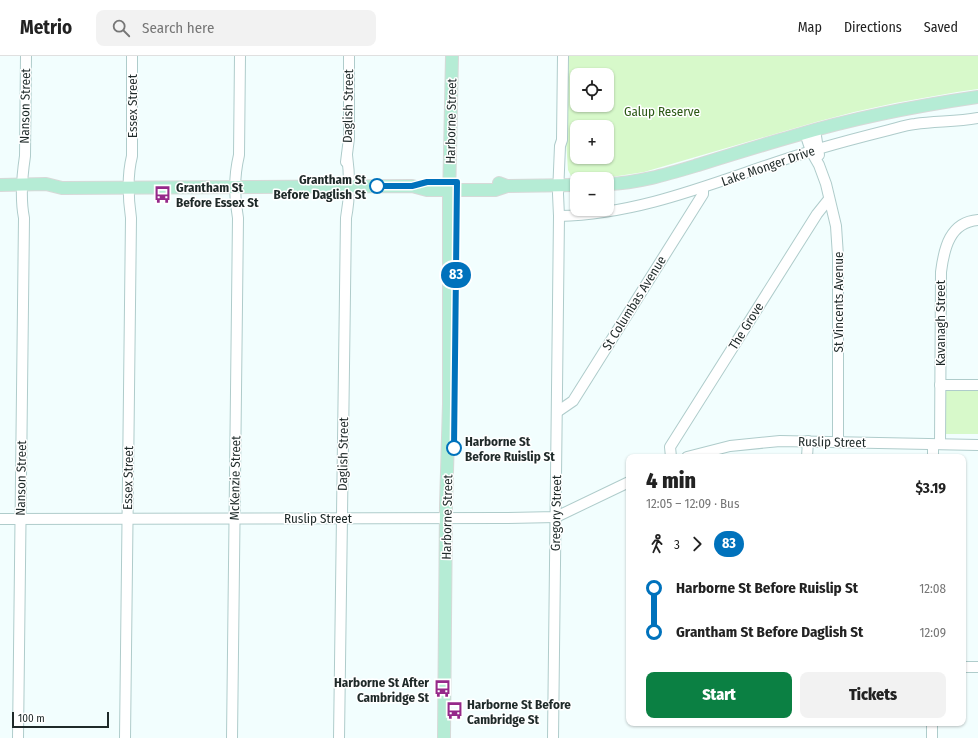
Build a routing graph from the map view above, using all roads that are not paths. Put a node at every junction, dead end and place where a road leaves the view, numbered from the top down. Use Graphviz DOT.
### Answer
graph roads {
  1 [pos="26,56"];
  2 [pos="132,56"];
  3 [pos="240,56"];
  4 [pos="349,56"];
  5 [pos="452,56"];
  6 [pos="458,56"];
  7 [pos="563,56"];
  8 [pos="978,97"];
  9 [pos="978,118"];
  10 [pos="810,131"];
  11 [pos="815,150"];
  12 [pos="614,184"];
  13 [pos="0,185"];
  14 [pos="567,185"];
  15 [pos="453,186"];
  16 [pos="132,187"];
  17 [pos="239,187"];
  18 [pos="346,187"];
  19 [pos="25,188"];
  20 [pos="703,188"];
  21 [pos="0,191"];
  22 [pos="829,199"];
  23 [pos="559,216"];
  24 [pos="978,220"];
  25 [pos="940,385"];
  26 [pos="978,385"];
  27 [pos="557,412"];
  28 [pos="808,441"];
  29 [pos="838,441"];
  30 [pos="936,444"];
  31 [pos="978,444"];
  32 [pos="671,454"];
  33 [pos="699,454"];
  34 [pos="807,454"];
  35 [pos="934,454"];
  36 [pos="626,483"];
  37 [pos="556,517"];
  38 [pos="235,518"];
  39 [pos="342,518"];
  40 [pos="450,518"];
  41 [pos="0,519"];
  42 [pos="21,519"];
  43 [pos="127,519"];
  44 [pos="966,667"];
  45 [pos="978,667"];
  46 [pos="932,726"];
  47 [pos="18,738"];
  48 [pos="125,738"];
  49 [pos="232,738"];
  50 [pos="339,738"];
  51 [pos="444,738"];
  52 [pos="450,738"];
  53 [pos="553,738"];
  54 [pos="932,738"];
  1 -- 19 [label="street, Nanson Street"];
  2 -- 16 [label="street, Essex Street"];
  3 -- 17 [label="street, McKenzie Street"];
  4 -- 18 [label="street, Daglish Street"];
  5 -- 15 [label="main road, Harborne Street"];
  6 -- 15 [label="main road, Harborne Street"];
  7 -- 14 [label="street, Gregory Street"];
  8 -- 10 [label="main road, Lake Monger Drive"];
  9 -- 11 [label="street, Lake Monger Drive"];
  10 -- 11 [label="street, St Vincents Avenue"];
  10 -- 12 [label="main road, Lake Monger Drive"];
  11 -- 20 [label="street, Lake Monger Drive"];
  11 -- 22 [label="street, St Vincents Avenue"];
  13 -- 19 [label="main road"];
  14 -- 15 [label="main road"];
  14 -- 23 [label="street, Gregory Street"];
  15 -- 18 [label="main road"];
  15 -- 40 [label="main road, Harborne Street"];
  16 -- 17 [label="main road"];
  16 -- 19 [label="main road"];
  16 -- 43 [label="street, Essex Street"];
  17 -- 18 [label="main road"];
  17 -- 38 [label="street, McKenzie Street"];
  18 -- 39 [label="street, Daglish Street"];
  19 -- 21 [label="main road"];
  19 -- 42 [label="street, Nanson Street"];
  20 -- 23 [label="street, Lake Monger Drive"];
  20 -- 27 [label="street, St Columbas Avenue"];
  22 -- 29 [label="street, St Vincents Avenue"];
  22 -- 32 [label="street, The Grove"];
  23 -- 27 [label="street, Gregory Street"];
  24 -- 25 [label="street, Kavanagh Street"];
  25 -- 26 [label="street"];
  25 -- 30 [label="street, Kavanagh Street"];
  27 -- 37 [label="street, Gregory Street"];
  28 -- 29 [label="street, Ruslip Street"];
  28 -- 33 [label="street, Ruslip Street"];
  28 -- 34 [label="street"];
  29 -- 30 [label="street, Ruslip Street"];
  30 -- 31 [label="street, Ruslip Street"];
  30 -- 35 [label="street, Kavanagh Street"];
  36 -- 37 [label="street, Ruslip Street"];
  37 -- 40 [label="street, Ruslip Street"];
  37 -- 53 [label="street, Gregory Street"];
  38 -- 39 [label="street, Ruslip Street"];
  38 -- 43 [label="street, Ruslip Street"];
  38 -- 49 [label="street, McKenzie Street"];
  39 -- 40 [label="street, Ruslip Street"];
  39 -- 50 [label="street, Daglish Street"];
  40 -- 51 [label="main road, Harborne Street"];
  40 -- 52 [label="main road, Harborne Street"];
  41 -- 42 [label="street, Ruslip Street"];
  42 -- 43 [label="street, Ruslip Street"];
  42 -- 47 [label="street, Nanson Street"];
  43 -- 48 [label="street, Essex Street"];
  44 -- 45 [label="street"];
  46 -- 54 [label="street"];
}
